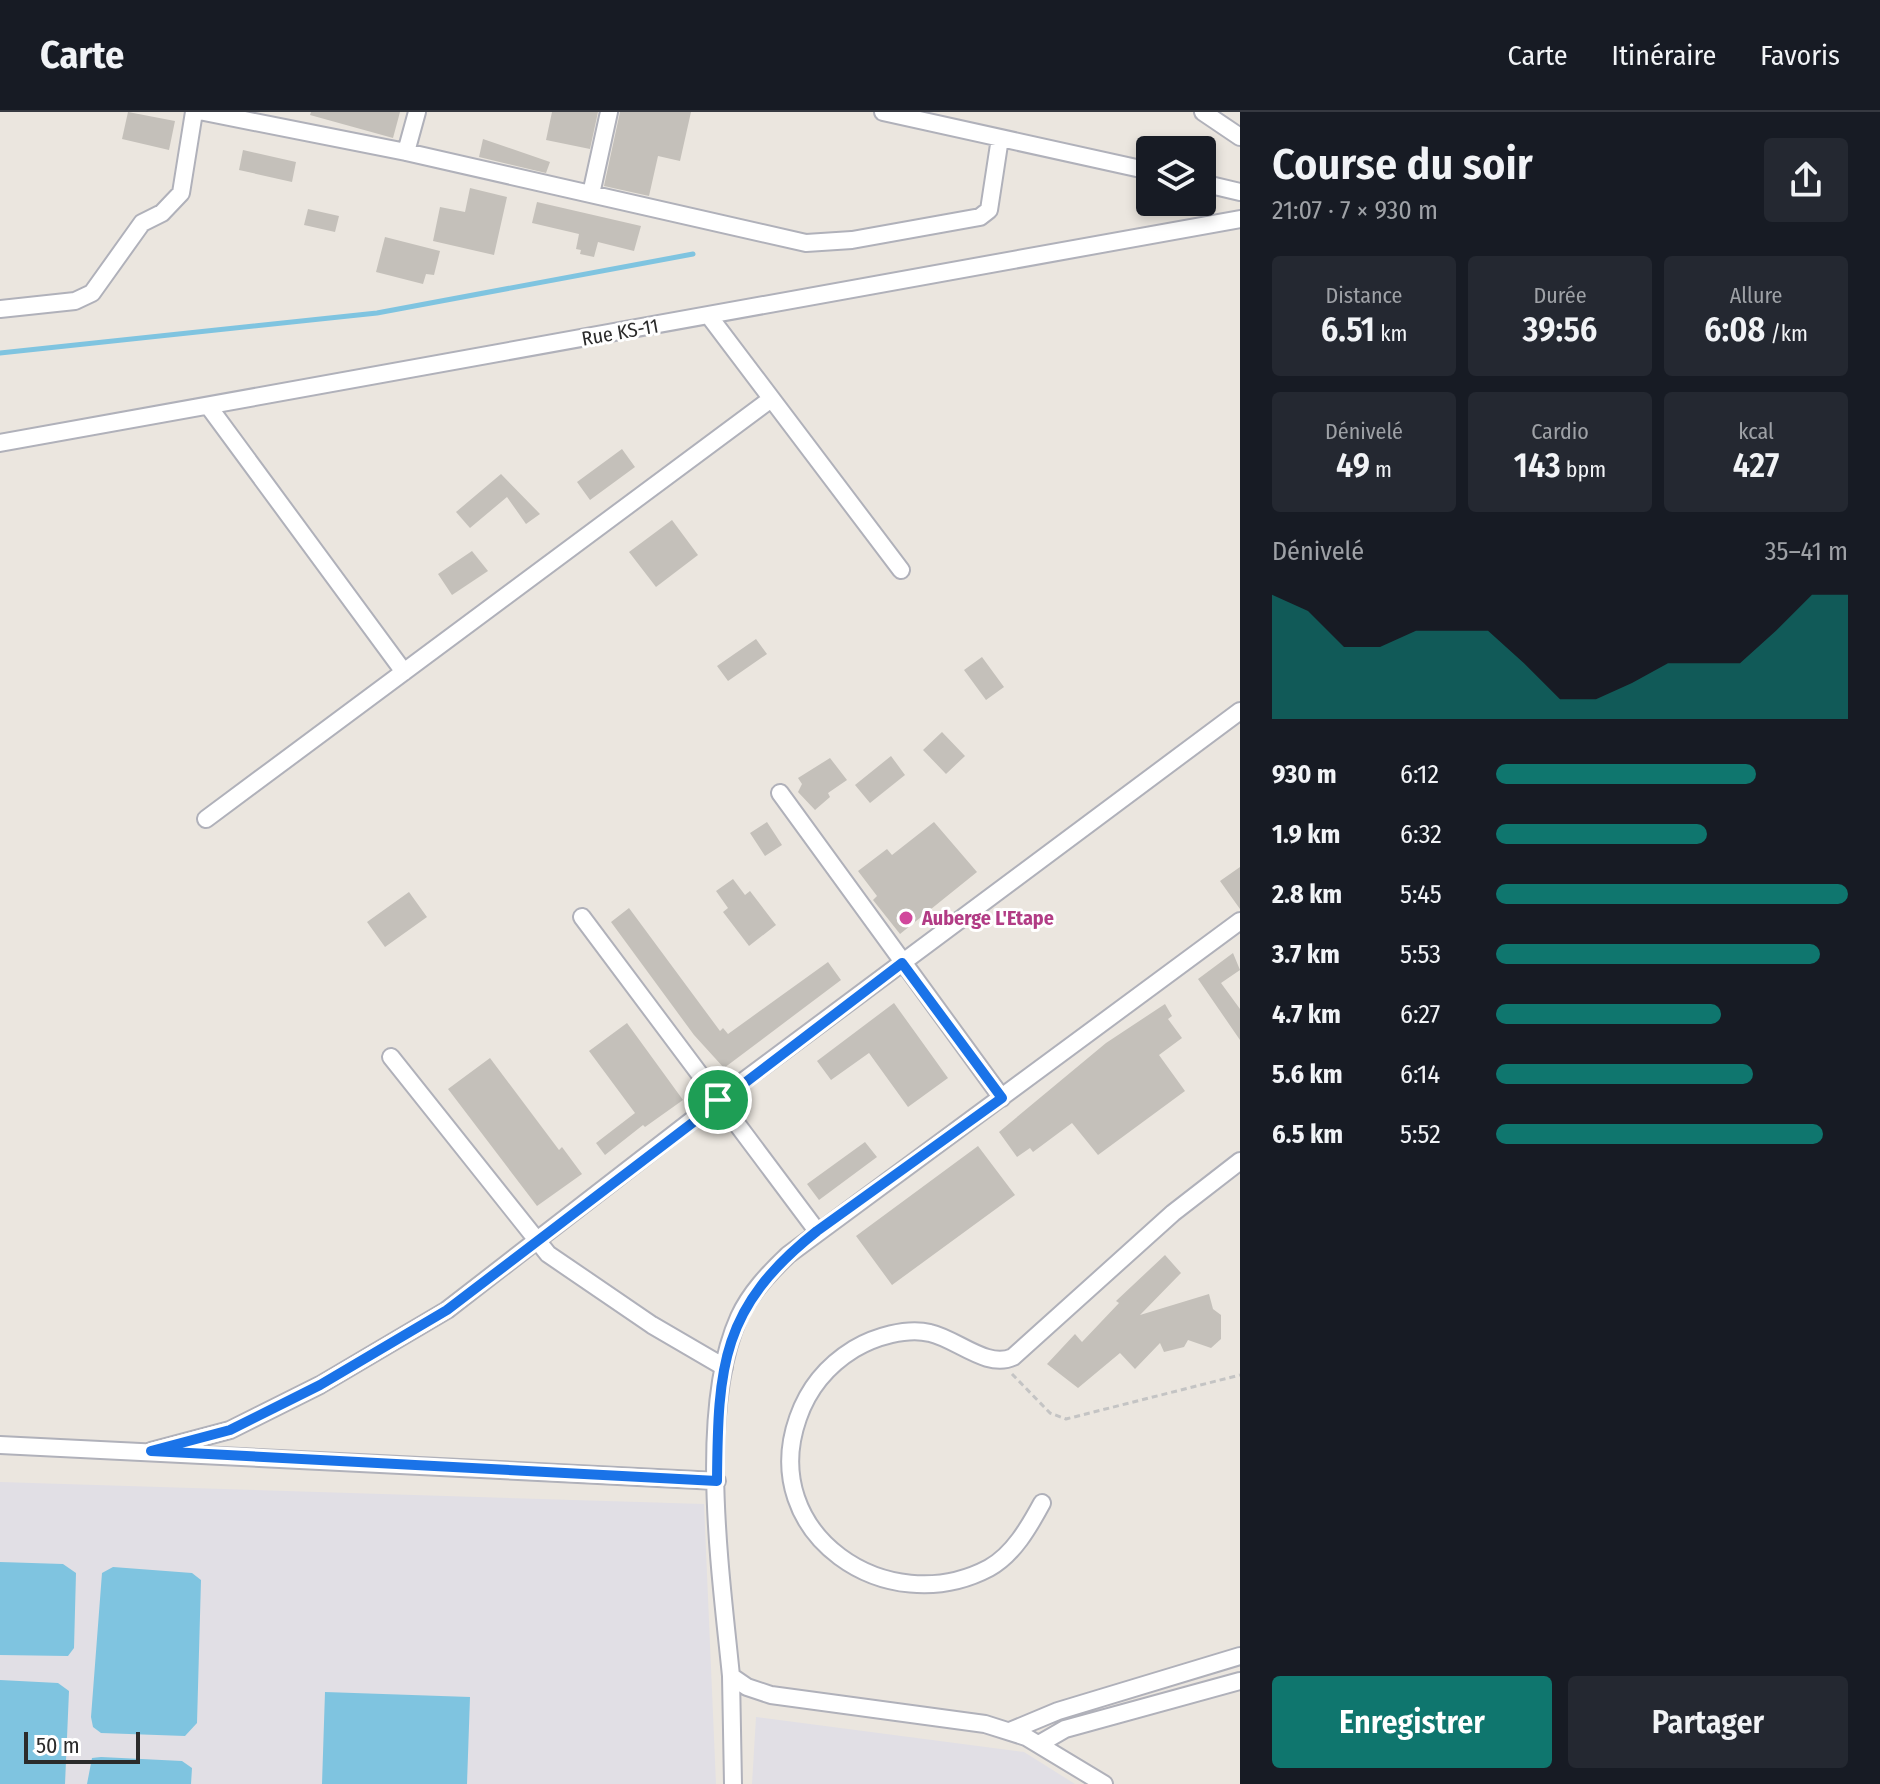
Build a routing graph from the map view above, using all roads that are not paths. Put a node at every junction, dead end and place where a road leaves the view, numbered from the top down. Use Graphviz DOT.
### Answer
graph roads {
  1 [pos="194,112"];
  2 [pos="204,112"];
  3 [pos="417,112"];
  4 [pos="609,112"];
  5 [pos="883,112"];
  6 [pos="1203,112"];
  7 [pos="958,120"];
  8 [pos="1240,137"];
  9 [pos="1000,138"];
  10 [pos="406,152"];
  11 [pos="1136,168"];
  12 [pos="1216,186"];
  13 [pos="1240,192"];
  14 [pos="591,194"];
  15 [pos="1240,219"];
  16 [pos="0,309"];
  17 [pos="709,316"];
  18 [pos="771,399"];
  19 [pos="209,407"];
  20 [pos="0,443"];
  21 [pos="901,570"];
  22 [pos="404,672"];
  23 [pos="1240,711"];
  24 [pos="780,793"];
  25 [pos="206,819"];
  26 [pos="582,917"];
  27 [pos="1240,921"];
  28 [pos="902,963"];
  29 [pos="391,1057"];
  30 [pos="1002,1098"];
  31 [pos="718,1100"];
  32 [pos="1240,1161"];
  33 [pos="817,1231"];
  34 [pos="537,1242"];
  35 [pos="724,1367"];
  36 [pos="0,1445"];
  37 [pos="151,1451"];
  38 [pos="717,1481"];
  39 [pos="1042,1503"];
  40 [pos="1240,1656"];
  41 [pos="731,1676"];
  42 [pos="1240,1681"];
  43 [pos="1010,1731"];
  44 [pos="1039,1744"];
  45 [pos="733,1784"];
  46 [pos="1104,1784"];
  1 -- 16 [label="street"];
  2 -- 10 [label="street"];
  3 -- 10 [label="street"];
  4 -- 14 [label="street"];
  5 -- 7 [label="street"];
  6 -- 8 [label="street"];
  7 -- 9 [label="street"];
  9 -- 11 [label="street"];
  9 -- 14 [label="street"];
  10 -- 14 [label="street"];
  12 -- 13 [label="street"];
  15 -- 17 [label="street, Rue KS-11"];
  17 -- 18 [label="street"];
  17 -- 19 [label="street, Rue KS-11"];
  18 -- 21 [label="street"];
  18 -- 22 [label="street"];
  19 -- 20 [label="street, Rue KS-11"];
  19 -- 22 [label="street"];
  22 -- 25 [label="street"];
  23 -- 28 [label="street"];
  24 -- 28 [label="street"];
  26 -- 31 [label="street"];
  27 -- 30 [label="street"];
  28 -- 30 [label="street"];
  28 -- 31 [label="street"];
  29 -- 34 [label="street"];
  30 -- 33 [label="street"];
  31 -- 33 [label="street"];
  31 -- 34 [label="street"];
  32 -- 39 [label="street"];
  33 -- 35 [label="street"];
  34 -- 35 [label="street"];
  34 -- 37 [label="street"];
  35 -- 38 [label="street"];
  36 -- 37 [label="street"];
  37 -- 38 [label="street"];
  38 -- 41 [label="street"];
  40 -- 43 [label="street"];
  41 -- 43 [label="street"];
  41 -- 45 [label="street"];
  42 -- 44 [label="street"];
  43 -- 44 [label="street"];
  44 -- 46 [label="street"];
}
